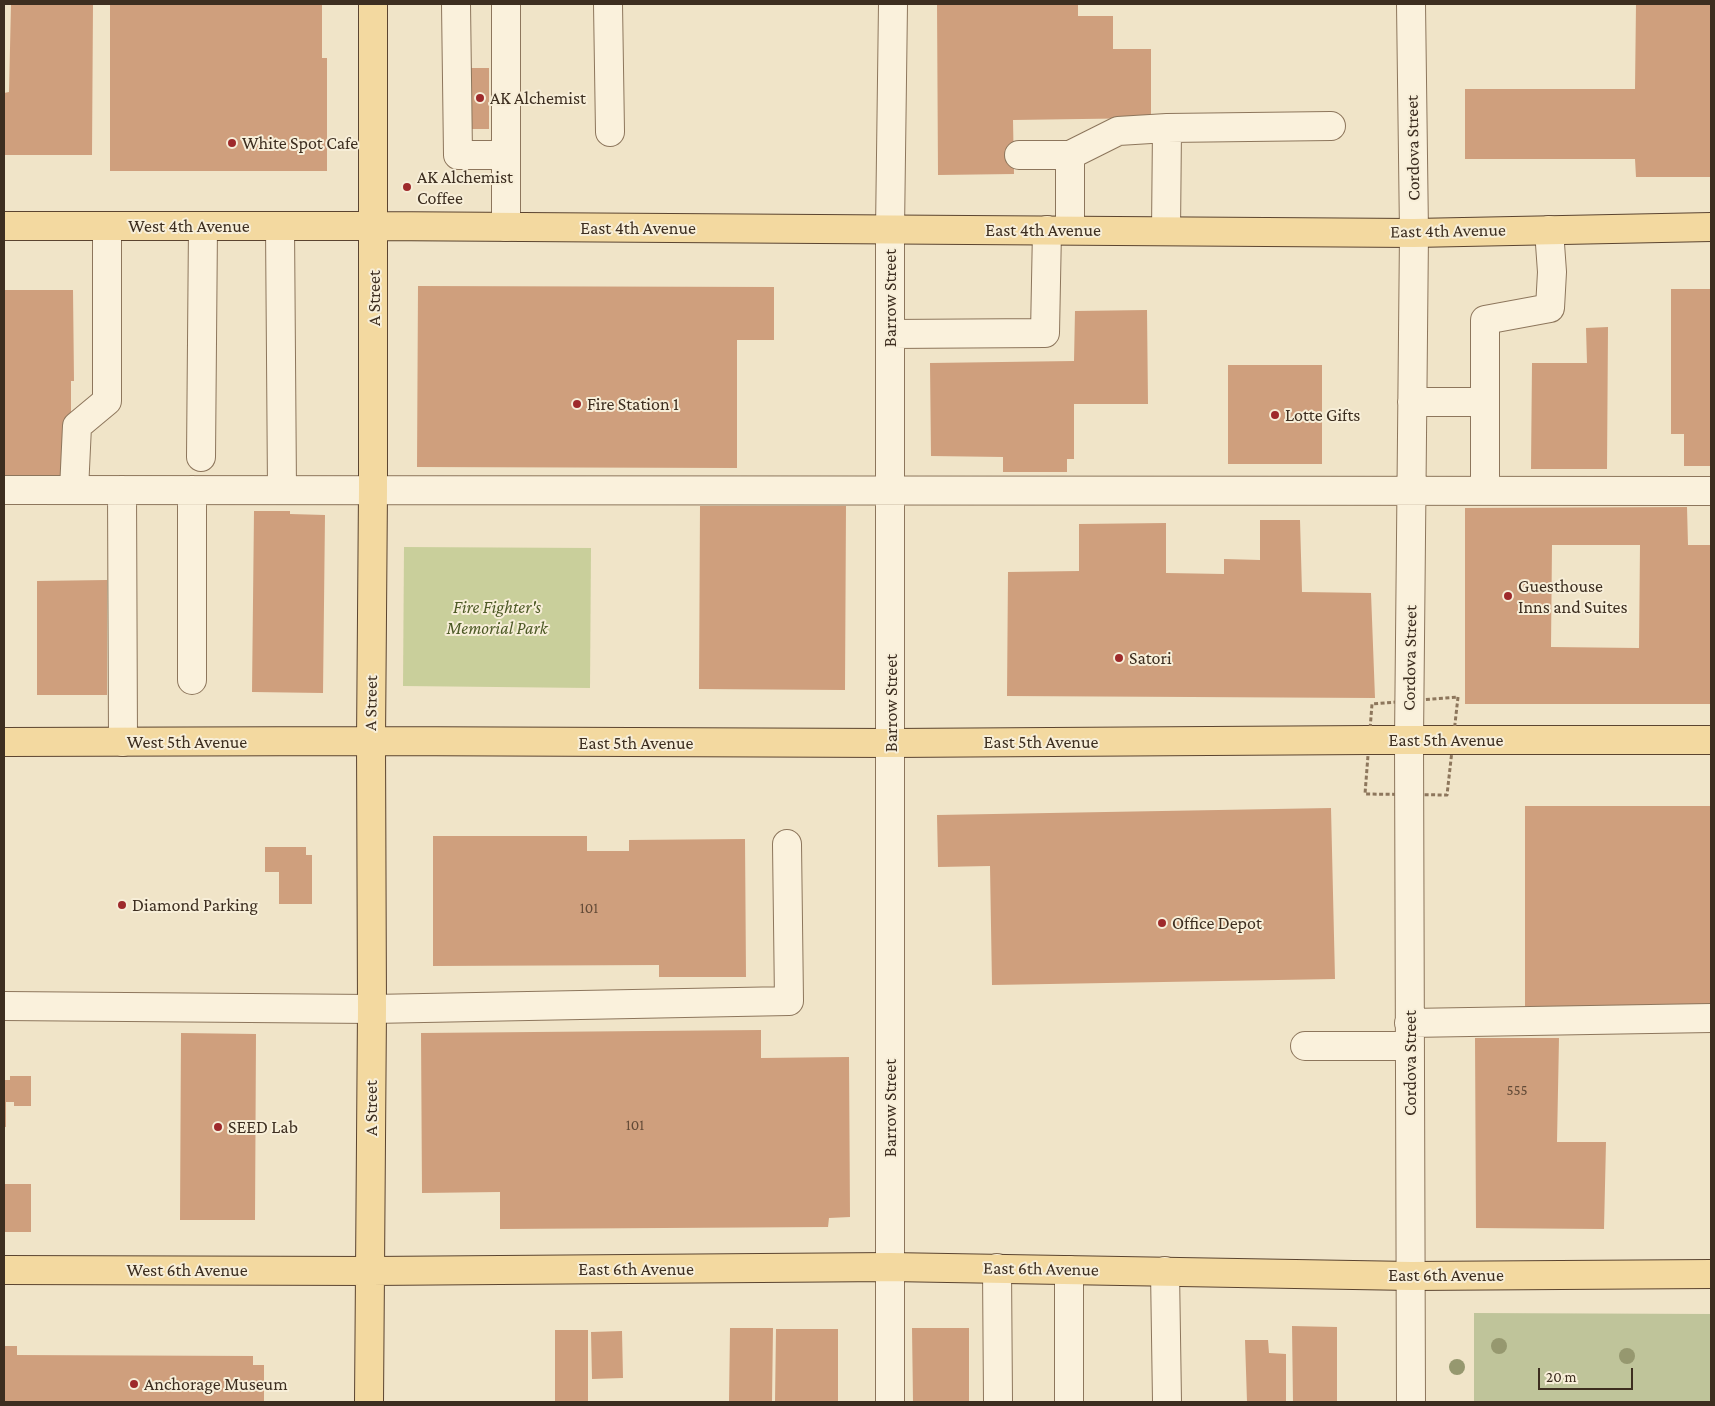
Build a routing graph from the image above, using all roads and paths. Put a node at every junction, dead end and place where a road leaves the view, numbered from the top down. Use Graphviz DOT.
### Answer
graph roads {
  1 [pos="373,4"];
  2 [pos="456,4"];
  3 [pos="506,4"];
  4 [pos="608,4"];
  5 [pos="893,4"];
  6 [pos="1411,4"];
  7 [pos="1331,126"];
  8 [pos="1167,128"];
  9 [pos="610,132"];
  10 [pos="506,154"];
  11 [pos="1019,155"];
  12 [pos="1070,155"];
  13 [pos="4,226"];
  14 [pos="107,226"];
  15 [pos="203,226"];
  16 [pos="280,226"];
  17 [pos="374,226"];
  18 [pos="506,227"];
  19 [pos="1711,227"];
  20 [pos="890,230"];
  21 [pos="1059,230"];
  22 [pos="1550,230"];
  23 [pos="1166,231"];
  24 [pos="1414,232"];
  25 [pos="890,334"];
  26 [pos="1412,402"];
  27 [pos="1486,402"];
  28 [pos="201,458"];
  29 [pos="4,490"];
  30 [pos="74,490"];
  31 [pos="122,490"];
  32 [pos="192,490"];
  33 [pos="282,490"];
  34 [pos="374,490"];
  35 [pos="1485,490"];
  36 [pos="890,491"];
  37 [pos="1411,491"];
  38 [pos="1711,491"];
  39 [pos="192,680"];
  40 [pos="1409,740"];
  41 [pos="1711,740"];
  42 [pos="371,741"];
  43 [pos="4,742"];
  44 [pos="123,742"];
  45 [pos="891,744"];
  46 [pos="788,844"];
  47 [pos="4,1006"];
  48 [pos="372,1009"];
  49 [pos="1711,1018"];
  50 [pos="1410,1035"];
  51 [pos="1305,1046"];
  52 [pos="890,1267"];
  53 [pos="997,1268"];
  54 [pos="4,1270"];
  55 [pos="1069,1270"];
  56 [pos="371,1271"];
  57 [pos="1165,1271"];
  58 [pos="1711,1274"];
  59 [pos="1410,1276"];
  60 [pos="369,1402"];
  61 [pos="890,1402"];
  62 [pos="998,1402"];
  63 [pos="1069,1402"];
  64 [pos="1167,1402"];
  65 [pos="1410,1402"];
  1 -- 17 [label="main road, A Street"];
  2 -- 10 [label="street"];
  3 -- 10 [label="street"];
  4 -- 9 [label="street"];
  5 -- 20 [label="street, Barrow Street"];
  6 -- 24 [label="street, Cordova Street"];
  7 -- 8 [label="street"];
  8 -- 12 [label="street"];
  8 -- 23 [label="street"];
  10 -- 18 [label="street"];
  11 -- 12 [label="street"];
  12 -- 21 [label="street"];
  13 -- 14 [label="main road, West 4th Avenue"];
  14 -- 15 [label="main road, West 4th Avenue"];
  14 -- 30 [label="street"];
  15 -- 16 [label="main road, West 4th Avenue"];
  15 -- 28 [label="street"];
  16 -- 17 [label="main road, West 4th Avenue"];
  16 -- 33 [label="street"];
  17 -- 18 [label="main road, East 4th Avenue"];
  17 -- 34 [label="main road, A Street"];
  18 -- 20 [label="main road, East 4th Avenue"];
  19 -- 22 [label="main road, East 4th Avenue"];
  20 -- 21 [label="main road, East 4th Avenue"];
  20 -- 25 [label="street, Barrow Street"];
  21 -- 23 [label="main road, East 4th Avenue"];
  21 -- 25 [label="street"];
  22 -- 24 [label="main road, East 4th Avenue"];
  22 -- 27 [label="street"];
  23 -- 24 [label="main road, East 4th Avenue"];
  24 -- 26 [label="street, Cordova Street"];
  25 -- 36 [label="street, Barrow Street"];
  26 -- 27 [label="street"];
  26 -- 37 [label="street, Cordova Street"];
  27 -- 35 [label="street"];
  29 -- 30 [label="street"];
  30 -- 31 [label="street"];
  31 -- 32 [label="street"];
  31 -- 44 [label="street"];
  32 -- 33 [label="street"];
  32 -- 39 [label="street"];
  33 -- 34 [label="street"];
  34 -- 36 [label="street"];
  34 -- 42 [label="main road, A Street"];
  35 -- 37 [label="street"];
  35 -- 38 [label="street"];
  36 -- 37 [label="street"];
  36 -- 45 [label="street, Barrow Street"];
  37 -- 40 [label="street, Cordova Street"];
  40 -- 41 [label="main road, East 5th Avenue"];
  40 -- 45 [label="main road, East 5th Avenue"];
  40 -- 50 [label="street, Cordova Street"];
  42 -- 44 [label="main road, West 5th Avenue"];
  42 -- 45 [label="main road, East 5th Avenue"];
  42 -- 48 [label="main road, A Street"];
  43 -- 44 [label="main road, West 5th Avenue"];
  45 -- 52 [label="street, Barrow Street"];
  46 -- 48 [label="street"];
  47 -- 48 [label="street"];
  48 -- 56 [label="main road, A Street"];
  49 -- 50 [label="street"];
  50 -- 51 [label="street"];
  50 -- 59 [label="street, Cordova Street"];
  52 -- 53 [label="main road, East 6th Avenue"];
  52 -- 56 [label="main road, East 6th Avenue"];
  52 -- 61 [label="street, Barrow Street"];
  53 -- 55 [label="main road, East 6th Avenue"];
  53 -- 62 [label="street"];
  54 -- 56 [label="main road, West 6th Avenue"];
  55 -- 57 [label="main road, East 6th Avenue"];
  55 -- 63 [label="street"];
  56 -- 60 [label="main road, A Street"];
  57 -- 59 [label="main road, East 6th Avenue"];
  57 -- 64 [label="street"];
  58 -- 59 [label="main road, East 6th Avenue"];
  59 -- 65 [label="street, Cordova Street"];
}
